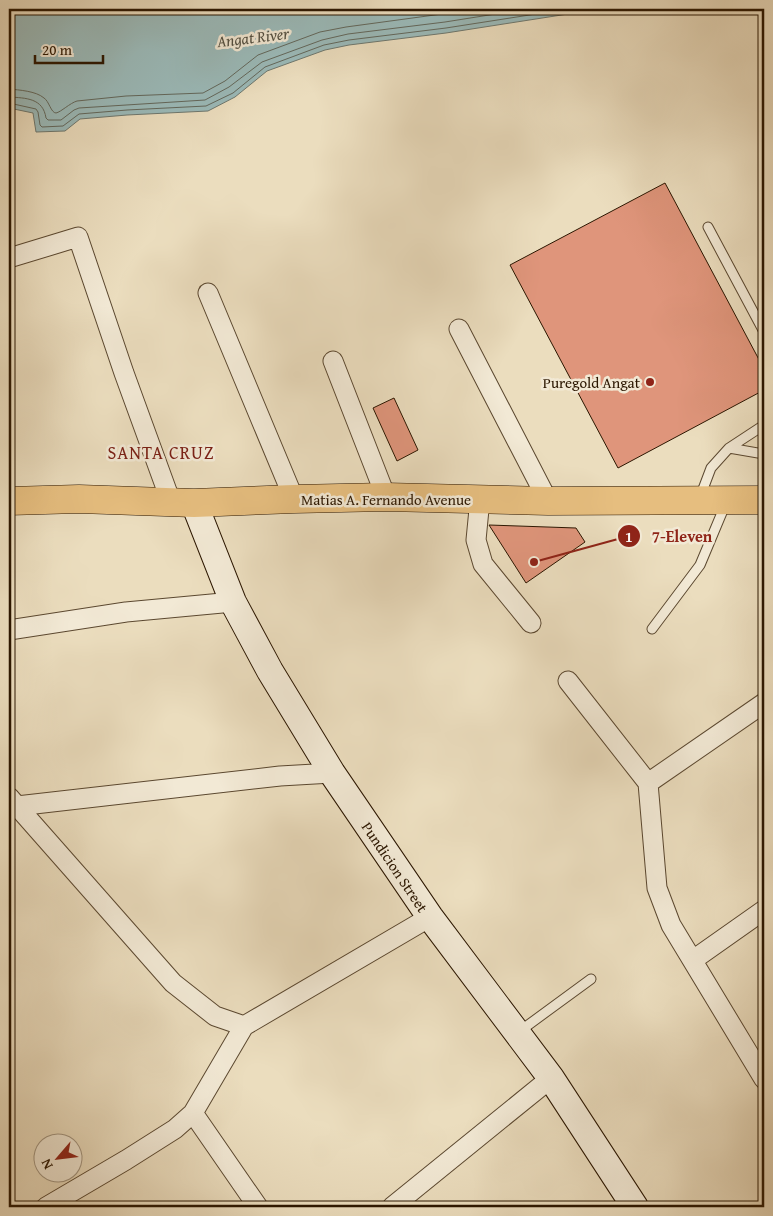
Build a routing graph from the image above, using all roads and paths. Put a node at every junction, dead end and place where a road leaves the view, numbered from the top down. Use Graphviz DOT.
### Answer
graph roads {
  1 [pos="708,227"];
  2 [pos="9,258"];
  3 [pos="208,293"];
  4 [pos="459,330"];
  5 [pos="764,332"];
  6 [pos="333,361"];
  7 [pos="764,425"];
  8 [pos="730,448"];
  9 [pos="764,454"];
  10 [pos="386,497"];
  11 [pos="294,499"];
  12 [pos="480,499"];
  13 [pos="728,499"];
  14 [pos="548,500"];
  15 [pos="698,500"];
  16 [pos="764,500"];
  17 [pos="9,501"];
  18 [pos="183,503"];
  19 [pos="233,602"];
  20 [pos="530,623"];
  21 [pos="652,629"];
  22 [pos="9,630"];
  23 [pos="568,681"];
  24 [pos="764,703"];
  25 [pos="332,773"];
  26 [pos="648,784"];
  27 [pos="13,801"];
  28 [pos="764,910"];
  29 [pos="430,917"];
  30 [pos="693,960"];
  31 [pos="591,979"];
  32 [pos="244,1026"];
  33 [pos="518,1033"];
  34 [pos="551,1078"];
  35 [pos="764,1079"];
  36 [pos="193,1113"];
  37 [pos="46,1207"];
  38 [pos="258,1207"];
  39 [pos="392,1207"];
  40 [pos="635,1207"];
  1 -- 5 [label="lane"];
  2 -- 18 [label="street"];
  3 -- 11 [label="street"];
  4 -- 14 [label="street"];
  6 -- 10 [label="street"];
  7 -- 8 [label="lane"];
  8 -- 9 [label="lane"];
  8 -- 15 [label="lane"];
  10 -- 11 [label="main road, Matias A. Fernando Avenue"];
  10 -- 12 [label="main road, Matias A. Fernando Avenue"];
  11 -- 18 [label="main road, Matias A. Fernando Avenue"];
  12 -- 14 [label="main road, Matias A. Fernando Avenue"];
  12 -- 20 [label="street"];
  13 -- 15 [label="main road, Matias A. Fernando Avenue"];
  13 -- 16 [label="main road, Matias A. Fernando Avenue"];
  13 -- 21 [label="lane"];
  14 -- 15 [label="main road, Matias A. Fernando Avenue"];
  17 -- 18 [label="main road, Matias A. Fernando Avenue"];
  18 -- 19 [label="main road, Pundicion Street"];
  19 -- 22 [label="street"];
  19 -- 25 [label="main road, Pundicion Street"];
  23 -- 26 [label="street"];
  24 -- 26 [label="street"];
  25 -- 27 [label="street"];
  25 -- 29 [label="main road, Pundicion Street"];
  26 -- 30 [label="street"];
  27 -- 32 [label="street"];
  28 -- 30 [label="street"];
  29 -- 32 [label="street"];
  29 -- 33 [label="main road, Pundicion Street"];
  30 -- 35 [label="street"];
  31 -- 33 [label="lane"];
  32 -- 36 [label="street"];
  33 -- 34 [label="main road, Pundicion Street"];
  34 -- 39 [label="street"];
  34 -- 40 [label="main road, Pundicion Street"];
  36 -- 37 [label="street"];
  36 -- 38 [label="street"];
}
